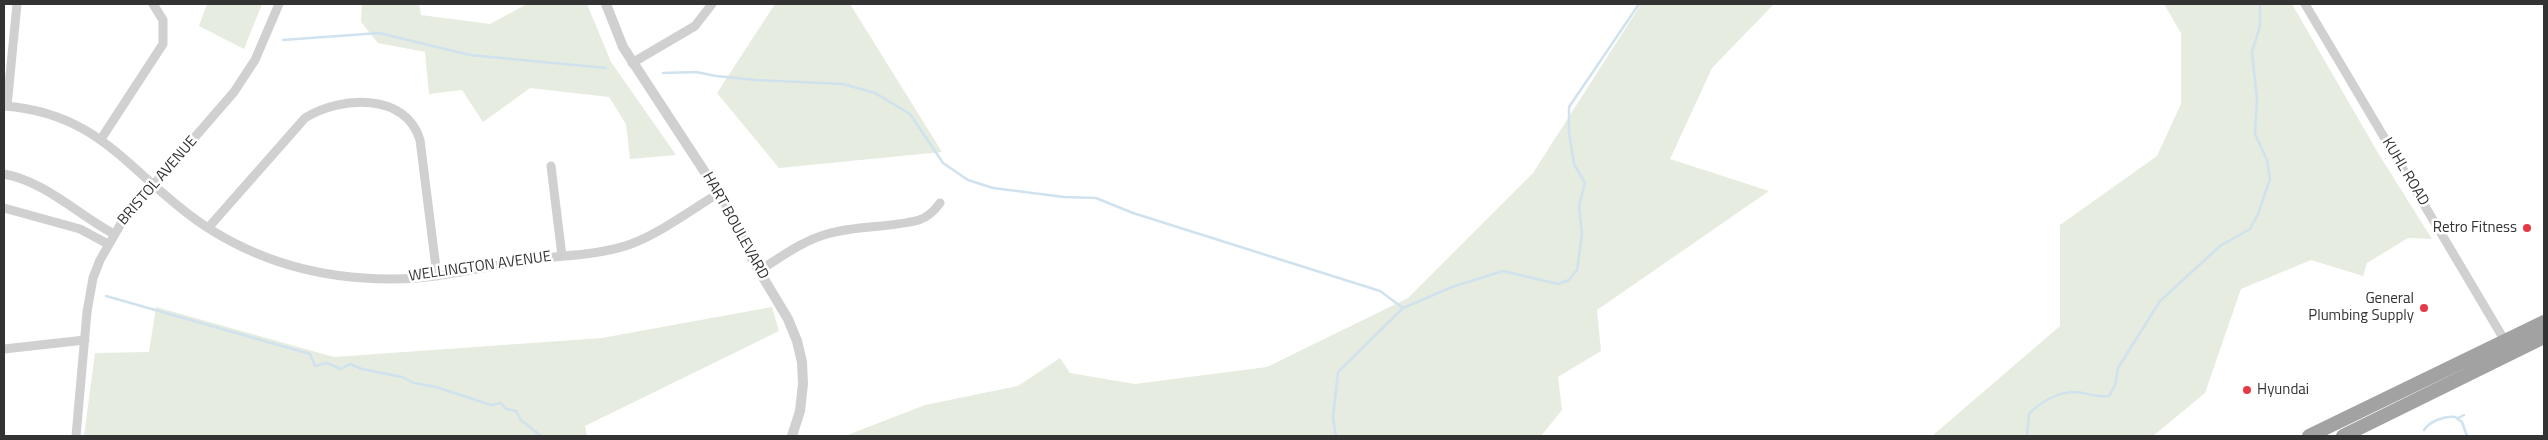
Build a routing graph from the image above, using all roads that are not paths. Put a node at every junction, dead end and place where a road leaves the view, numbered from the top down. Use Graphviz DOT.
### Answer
graph roads {
  1 [pos="17,4"];
  2 [pos="153,4"];
  3 [pos="279,4"];
  4 [pos="606,4"];
  5 [pos="712,4"];
  6 [pos="2305,4"];
  7 [pos="632,63"];
  8 [pos="5,106"];
  9 [pos="101,139"];
  10 [pos="551,166"];
  11 [pos="4,174"];
  12 [pos="154,184"];
  13 [pos="719,193"];
  14 [pos="940,203"];
  15 [pos="4,208"];
  16 [pos="208,228"];
  17 [pos="114,234"];
  18 [pos="108,244"];
  19 [pos="562,256"];
  20 [pos="759,271"];
  21 [pos="437,276"];
  22 [pos="2544,322"];
  23 [pos="2544,337"];
  24 [pos="85,340"];
  25 [pos="2505,341"];
  26 [pos="4,349"];
  27 [pos="76,436"];
  28 [pos="792,436"];
  29 [pos="2309,436"];
  30 [pos="2343,436"];
  1 -- 8 [label="street"];
  2 -- 9 [label="street"];
  3 -- 12 [label="street, BRISTOL AVENUE"];
  4 -- 7 [label="street, HART BOULEVARD"];
  5 -- 7 [label="street"];
  6 -- 25 [label="street, KUHL ROAD"];
  7 -- 13 [label="street, HART BOULEVARD"];
  8 -- 9 [label="street, WELLINGTON AVENUE"];
  9 -- 12 [label="street, WELLINGTON AVENUE"];
  10 -- 19 [label="street"];
  11 -- 17 [label="street"];
  12 -- 16 [label="street, WELLINGTON AVENUE"];
  12 -- 17 [label="street, BRISTOL AVENUE"];
  13 -- 19 [label="street, WELLINGTON AVENUE"];
  13 -- 20 [label="street, HART BOULEVARD"];
  14 -- 20 [label="street"];
  15 -- 18 [label="street"];
  16 -- 21 [label="street, WELLINGTON AVENUE"];
  16 -- 21 [label="street"];
  17 -- 18 [label="street, BRISTOL AVENUE"];
  18 -- 24 [label="street, BRISTOL AVENUE"];
  19 -- 21 [label="street, WELLINGTON AVENUE"];
  20 -- 28 [label="street, HART BOULEVARD"];
  22 -- 25 [label="highway"];
  23 -- 30 [label="highway"];
  24 -- 26 [label="street"];
  24 -- 27 [label="street, BRISTOL AVENUE"];
  25 -- 29 [label="highway"];
}
